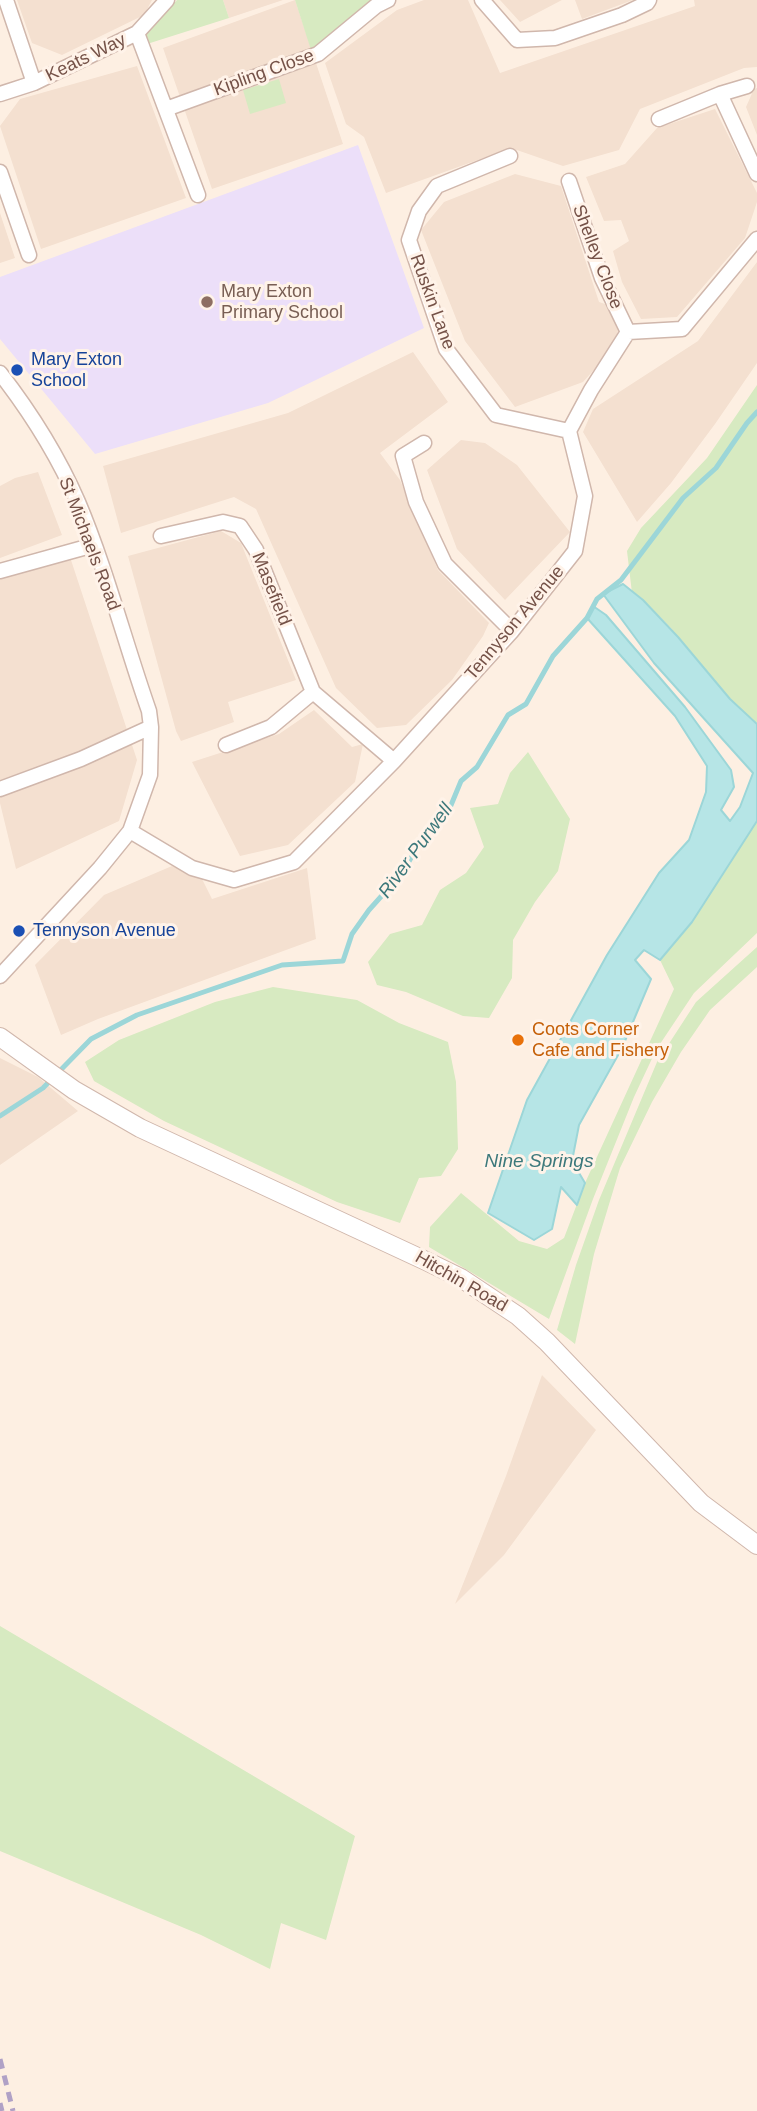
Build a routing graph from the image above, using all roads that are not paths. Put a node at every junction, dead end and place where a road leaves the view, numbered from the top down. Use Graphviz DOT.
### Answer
graph roads {
  1 [pos="6,0"];
  2 [pos="167,0"];
  3 [pos="388,0"];
  4 [pos="482,0"];
  5 [pos="649,0"];
  6 [pos="137,33"];
  7 [pos="34,83"];
  8 [pos="747,86"];
  9 [pos="0,94"];
  10 [pos="720,94"];
  11 [pos="166,109"];
  12 [pos="659,119"];
  13 [pos="510,156"];
  14 [pos="0,172"];
  15 [pos="757,174"];
  16 [pos="569,181"];
  17 [pos="198,195"];
  18 [pos="757,239"];
  19 [pos="29,255"];
  20 [pos="628,332"];
  21 [pos="0,373"];
  22 [pos="569,431"];
  23 [pos="424,443"];
  24 [pos="161,536"];
  25 [pos="94,545"];
  26 [pos="0,571"];
  27 [pos="512,631"];
  28 [pos="313,692"];
  29 [pos="151,727"];
  30 [pos="226,745"];
  31 [pos="394,761"];
  32 [pos="0,789"];
  33 [pos="130,831"];
  34 [pos="0,976"];
  35 [pos="0,1037"];
  36 [pos="757,1545"];
  1 -- 7 [label="street, Keats Way"];
  2 -- 6 [label="street, Keats Way"];
  3 -- 11 [label="street, Kipling Close"];
  4 -- 5 [label="street"];
  6 -- 7 [label="street, Keats Way"];
  6 -- 11 [label="street"];
  7 -- 9 [label="street, Keats Way"];
  8 -- 10 [label="street"];
  10 -- 12 [label="street"];
  10 -- 15 [label="street"];
  11 -- 17 [label="street"];
  13 -- 22 [label="street, Ruskin Lane"];
  14 -- 19 [label="street"];
  16 -- 20 [label="street, Shelley Close"];
  18 -- 20 [label="street"];
  20 -- 22 [label="street"];
  21 -- 25 [label="street, St Michaels Road"];
  22 -- 27 [label="street, Tennyson Avenue"];
  23 -- 27 [label="street"];
  24 -- 28 [label="street, Masefield"];
  25 -- 26 [label="street"];
  25 -- 29 [label="street, St Michaels Road"];
  27 -- 31 [label="street, Tennyson Avenue"];
  28 -- 30 [label="street"];
  28 -- 31 [label="street, Masefield"];
  29 -- 32 [label="street"];
  29 -- 33 [label="street, St Michaels Road"];
  31 -- 33 [label="street, Tennyson Avenue"];
  33 -- 34 [label="street, St Michaels Road"];
  35 -- 36 [label="street, Hitchin Road"];
}
